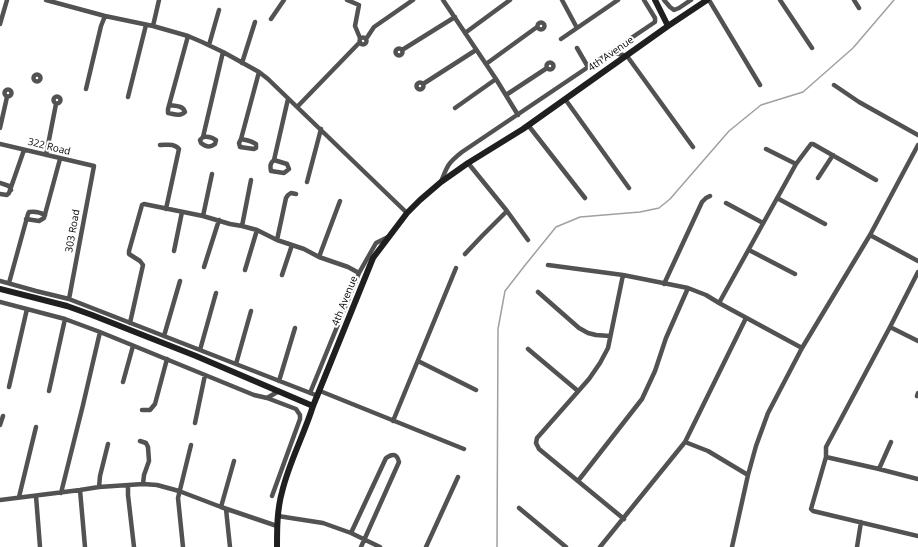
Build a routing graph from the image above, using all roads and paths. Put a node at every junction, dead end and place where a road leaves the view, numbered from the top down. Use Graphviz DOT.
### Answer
graph roads {
  1 [pos="7,0"];
  2 [pos="46,0"];
  3 [pos="159,0"];
  4 [pos="284,0"];
  5 [pos="347,0"];
  6 [pos="413,0"];
  7 [pos="444,0"];
  8 [pos="510,0"];
  9 [pos="562,0"];
  10 [pos="618,0"];
  11 [pos="644,0"];
  12 [pos="654,0"];
  13 [pos="664,0"];
  14 [pos="691,0"];
  15 [pos="708,0"];
  16 [pos="780,0"];
  17 [pos="854,0"];
  18 [pos="699,3"];
  19 [pos="859,8"];
  20 [pos="219,10"];
  21 [pos="105,16"];
  22 [pos="455,17"];
  23 [pos="271,19"];
  24 [pos="254,22"];
  25 [pos="0,24"];
  26 [pos="146,25"];
  27 [pos="153,26"];
  28 [pos="668,26"];
  29 [pos="537,27"];
  30 [pos="577,28"];
  31 [pos="466,33"];
  32 [pos="188,36"];
  33 [pos="561,39"];
  34 [pos="360,40"];
  35 [pos="209,45"];
  36 [pos="577,48"];
  37 [pos="812,48"];
  38 [pos="402,50"];
  39 [pos="476,50"];
  40 [pos="223,52"];
  41 [pos="611,52"];
  42 [pos="627,56"];
  43 [pos="242,63"];
  44 [pos="486,64"];
  45 [pos="588,67"];
  46 [pos="547,68"];
  47 [pos="258,72"];
  48 [pos="496,79"];
  49 [pos="423,84"];
  50 [pos="760,85"];
  51 [pos="834,85"];
  52 [pos="86,89"];
  53 [pos="506,95"];
  54 [pos="7,96"];
  55 [pos="128,97"];
  56 [pos="288,99"];
  57 [pos="565,99"];
  58 [pos="56,104"];
  59 [pos="169,105"];
  60 [pos="297,107"];
  61 [pos="455,108"];
  62 [pos="518,115"];
  63 [pos="528,125"];
  64 [pos="0,128"];
  65 [pos="320,129"];
  66 [pos="918,135"];
  67 [pos="203,137"];
  68 [pos="241,139"];
  69 [pos="0,144"];
  70 [pos="160,145"];
  71 [pos="918,145"];
  72 [pos="693,147"];
  73 [pos="766,149"];
  74 [pos="24,150"];
  75 [pos="46,155"];
  76 [pos="833,155"];
  77 [pos="60,159"];
  78 [pos="274,160"];
  79 [pos="468,163"];
  80 [pos="796,164"];
  81 [pos="94,166"];
  82 [pos="212,174"];
  83 [pos="818,178"];
  84 [pos="251,180"];
  85 [pos="876,180"];
  86 [pos="307,182"];
  87 [pos="441,182"];
  88 [pos="0,183"];
  89 [pos="629,188"];
  90 [pos="11,190"];
  91 [pos="0,194"];
  92 [pos="296,194"];
  93 [pos="710,196"];
  94 [pos="585,198"];
  95 [pos="777,198"];
  96 [pos="340,200"];
  97 [pos="726,203"];
  98 [pos="166,209"];
  99 [pos="507,211"];
  100 [pos="182,212"];
  101 [pos="407,213"];
  102 [pos="45,215"];
  103 [pos="203,216"];
  104 [pos="26,220"];
  105 [pos="219,220"];
  106 [pos="763,223"];
  107 [pos="825,224"];
  108 [pos="242,226"];
  109 [pos="257,230"];
  110 [pos="870,235"];
  111 [pos="390,236"];
  112 [pos="277,240"];
  113 [pos="528,240"];
  114 [pos="292,245"];
  115 [pos="749,250"];
  116 [pos="174,251"];
  117 [pos="465,254"];
  118 [pos="319,256"];
  119 [pos="918,261"];
  120 [pos="548,265"];
  121 [pos="204,267"];
  122 [pos="456,268"];
  123 [pos="245,270"];
  124 [pos="918,272"];
  125 [pos="359,273"];
  126 [pos="795,274"];
  127 [pos="282,275"];
  128 [pos="623,275"];
  129 [pos="0,280"];
  130 [pos="180,280"];
  131 [pos="9,283"];
  132 [pos="664,284"];
  133 [pos="688,288"];
  134 [pos="0,289"];
  135 [pos="538,292"];
  136 [pos="216,294"];
  137 [pos="69,299"];
  138 [pos="0,302"];
  139 [pos="719,303"];
  140 [pos="28,309"];
  141 [pos="251,311"];
  142 [pos="746,318"];
  143 [pos="65,319"];
  144 [pos="130,323"];
  145 [pos="890,327"];
  146 [pos="295,328"];
  147 [pos="100,332"];
  148 [pos="164,336"];
  149 [pos="610,336"];
  150 [pos="918,341"];
  151 [pos="133,346"];
  152 [pos="802,348"];
  153 [pos="528,349"];
  154 [pos="200,350"];
  155 [pos="167,359"];
  156 [pos="418,362"];
  157 [pos="236,364"];
  158 [pos="205,375"];
  159 [pos="279,381"];
  160 [pos="123,382"];
  161 [pos="9,387"];
  162 [pos="476,390"];
  163 [pos="49,391"];
  164 [pos="279,391"];
  165 [pos="578,391"];
  166 [pos="310,394"];
  167 [pos="319,394"];
  168 [pos="267,398"];
  169 [pos="313,406"];
  170 [pos="142,410"];
  171 [pos="3,416"];
  172 [pos="393,421"];
  173 [pos="195,423"];
  174 [pos="0,425"];
  175 [pos="36,427"];
  176 [pos="140,441"];
  177 [pos="685,442"];
  178 [pos="891,442"];
  179 [pos="108,444"];
  180 [pos="191,445"];
  181 [pos="464,449"];
  182 [pos="826,457"];
  183 [pos="234,461"];
  184 [pos="879,469"];
  185 [pos="748,475"];
  186 [pos="458,477"];
  187 [pos="918,479"];
  188 [pos="578,481"];
  189 [pos="143,484"];
  190 [pos="128,486"];
  191 [pos="99,487"];
  192 [pos="80,490"];
  193 [pos="180,491"];
  194 [pos="61,492"];
  195 [pos="36,496"];
  196 [pos="272,496"];
  197 [pos="18,497"];
  198 [pos="0,500"];
  199 [pos="224,508"];
  200 [pos="519,508"];
  201 [pos="278,516"];
  202 [pos="624,519"];
  203 [pos="861,522"];
  204 [pos="277,526"];
  205 [pos="351,533"];
  206 [pos="918,536"];
  207 [pos="364,539"];
  208 [pos="40,547"];
  209 [pos="85,547"];
  210 [pos="134,547"];
  211 [pos="183,547"];
  212 [pos="230,547"];
  213 [pos="277,547"];
  214 [pos="361,547"];
  215 [pos="380,547"];
  216 [pos="426,547"];
  217 [pos="566,547"];
  218 [pos="600,547"];
  219 [pos="732,547"];
  220 [pos="857,547"];
  1 -- 25 [label="street"];
  2 -- 21 [label="street"];
  3 -- 27 [label="street"];
  4 -- 23 [label="street"];
  5 -- 34 [label="street"];
  6 -- 34 [label="street"];
  7 -- 22 [label="street"];
  8 -- 31 [label="street"];
  9 -- 30 [label="street"];
  10 -- 30 [label="street"];
  11 -- 41 [label="street"];
  12 -- 28 [label="main road"];
  13 -- 14 [label="street"];
  15 -- 18 [label="main road, 4th Avenue"];
  15 -- 50 [label="street"];
  16 -- 37 [label="street"];
  17 -- 19 [label="street"];
  18 -- 28 [label="main road, 4th Avenue"];
  20 -- 35 [label="street"];
  21 -- 26 [label="street"];
  21 -- 52 [label="street"];
  22 -- 31 [label="street"];
  22 -- 38 [label="street"];
  24 -- 43 [label="street"];
  26 -- 27 [label="street"];
  26 -- 55 [label="street"];
  27 -- 32 [label="street"];
  28 -- 42 [label="main road, 4th Avenue"];
  29 -- 44 [label="street"];
  30 -- 33 [label="street"];
  31 -- 39 [label="street"];
  32 -- 35 [label="street"];
  32 -- 59 [label="street"];
  34 -- 60 [label="street"];
  35 -- 40 [label="street"];
  36 -- 45 [label="street"];
  39 -- 44 [label="street"];
  39 -- 49 [label="street"];
  40 -- 43 [label="street"];
  40 -- 67 [label="street"];
  41 -- 42 [label="street"];
  41 -- 45 [label="street"];
  42 -- 57 [label="main road, 4th Avenue"];
  42 -- 72 [label="street"];
  43 -- 47 [label="street"];
  44 -- 48 [label="street"];
  45 -- 62 [label="street"];
  46 -- 53 [label="street"];
  47 -- 56 [label="street"];
  47 -- 68 [label="street"];
  48 -- 53 [label="street"];
  48 -- 61 [label="street"];
  51 -- 66 [label="street"];
  53 -- 62 [label="street"];
  54 -- 64 [label="street"];
  56 -- 60 [label="street"];
  56 -- 78 [label="street"];
  57 -- 63 [label="main road, 4th Avenue"];
  57 -- 89 [label="street"];
  58 -- 75 [label="street"];
  60 -- 65 [label="street"];
  62 -- 87 [label="street"];
  63 -- 79 [label="main road, 4th Avenue"];
  63 -- 94 [label="street"];
  65 -- 86 [label="street"];
  65 -- 101 [label="street"];
  69 -- 74 [label="street, 322 Road"];
  70 -- 98 [label="street"];
  71 -- 110 [label="street"];
  73 -- 80 [label="street"];
  74 -- 75 [label="street, 322 Road"];
  74 -- 90 [label="street"];
  75 -- 77 [label="street, 322 Road"];
  76 -- 80 [label="street"];
  76 -- 83 [label="street"];
  76 -- 85 [label="street"];
  77 -- 81 [label="street, 322 Road"];
  77 -- 102 [label="street"];
  79 -- 87 [label="main road, 4th Avenue"];
  79 -- 99 [label="street"];
  80 -- 95 [label="street"];
  81 -- 137 [label="street, 303 Road"];
  82 -- 103 [label="street"];
  84 -- 108 [label="street"];
  87 -- 101 [label="main road, 4th Avenue"];
  88 -- 90 [label="street"];
  90 -- 91 [label="street"];
  92 -- 112 [label="street"];
  93 -- 132 [label="street"];
  95 -- 106 [label="street"];
  95 -- 107 [label="street"];
  96 -- 118 [label="street"];
  97 -- 106 [label="street"];
  98 -- 100 [label="street"];
  98 -- 144 [label="street"];
  99 -- 113 [label="street"];
  99 -- 117 [label="street"];
  100 -- 103 [label="street"];
  100 -- 116 [label="street"];
  101 -- 111 [label="main road, 4th Avenue"];
  102 -- 104 [label="street"];
  102 -- 104 [label="street"];
  103 -- 105 [label="street"];
  104 -- 131 [label="street"];
  105 -- 108 [label="street"];
  105 -- 121 [label="street"];
  106 -- 115 [label="street"];
  108 -- 109 [label="street"];
  109 -- 112 [label="street"];
  109 -- 123 [label="street"];
  110 -- 119 [label="street"];
  110 -- 152 [label="street"];
  111 -- 125 [label="street"];
  111 -- 167 [label="main road, 4th Avenue"];
  112 -- 114 [label="street"];
  114 -- 118 [label="street"];
  114 -- 127 [label="street"];
  115 -- 126 [label="street"];
  115 -- 139 [label="street"];
  118 -- 125 [label="street"];
  120 -- 128 [label="street"];
  122 -- 156 [label="street"];
  124 -- 145 [label="street"];
  125 -- 166 [label="street"];
  128 -- 132 [label="street"];
  128 -- 149 [label="street"];
  129 -- 131 [label="street"];
  130 -- 148 [label="street"];
  131 -- 137 [label="street"];
  132 -- 133 [label="street"];
  133 -- 139 [label="street"];
  133 -- 188 [label="street"];
  134 -- 164 [label="main road"];
  135 -- 149 [label="street"];
  136 -- 154 [label="street"];
  137 -- 144 [label="street"];
  138 -- 140 [label="street"];
  139 -- 142 [label="street"];
  140 -- 143 [label="street"];
  140 -- 161 [label="street"];
  141 -- 157 [label="street"];
  142 -- 152 [label="street"];
  142 -- 177 [label="street"];
  143 -- 147 [label="street"];
  143 -- 163 [label="street"];
  144 -- 148 [label="street"];
  145 -- 150 [label="street"];
  145 -- 182 [label="street"];
  146 -- 159 [label="street"];
  147 -- 151 [label="street"];
  147 -- 194 [label="street"];
  148 -- 154 [label="street"];
  149 -- 165 [label="street"];
  151 -- 155 [label="street"];
  151 -- 160 [label="street"];
  152 -- 185 [label="street"];
  153 -- 165 [label="street"];
  154 -- 157 [label="street"];
  155 -- 158 [label="street"];
  155 -- 170 [label="street"];
  156 -- 162 [label="street"];
  156 -- 172 [label="street"];
  157 -- 159 [label="street"];
  158 -- 168 [label="street"];
  158 -- 173 [label="street"];
  159 -- 166 [label="street"];
  164 -- 168 [label="street"];
  164 -- 169 [label="main road"];
  165 -- 188 [label="street"];
  166 -- 167 [label="street"];
  167 -- 169 [label="main road, 4th Avenue"];
  167 -- 172 [label="street"];
  168 -- 196 [label="street"];
  169 -- 201 [label="main road, 4th Avenue"];
  171 -- 174 [label="street"];
  172 -- 181 [label="street"];
  175 -- 197 [label="street"];
  176 -- 189 [label="street"];
  177 -- 185 [label="street"];
  177 -- 202 [label="street"];
  178 -- 184 [label="street"];
  179 -- 191 [label="street"];
  180 -- 193 [label="street"];
  182 -- 184 [label="street"];
  182 -- 203 [label="street"];
  183 -- 199 [label="street"];
  184 -- 187 [label="street"];
  185 -- 219 [label="street"];
  186 -- 216 [label="street"];
  188 -- 202 [label="street"];
  189 -- 190 [label="street"];
  189 -- 193 [label="street"];
  190 -- 191 [label="street"];
  190 -- 210 [label="street"];
  191 -- 192 [label="street"];
  192 -- 194 [label="street"];
  192 -- 209 [label="street"];
  193 -- 199 [label="street"];
  193 -- 211 [label="street"];
  194 -- 195 [label="street"];
  195 -- 197 [label="street"];
  195 -- 208 [label="street"];
  197 -- 198 [label="street"];
  199 -- 204 [label="street"];
  199 -- 212 [label="street"];
  200 -- 217 [label="street"];
  201 -- 204 [label="main road, 4th Avenue"];
  201 -- 205 [label="street"];
  202 -- 218 [label="street"];
  203 -- 206 [label="street"];
  203 -- 220 [label="street"];
  204 -- 213 [label="main road, 4th Avenue"];
  205 -- 207 [label="street"];
  205 -- 207 [label="street"];
  207 -- 214 [label="street"];
  207 -- 215 [label="street"];
}
